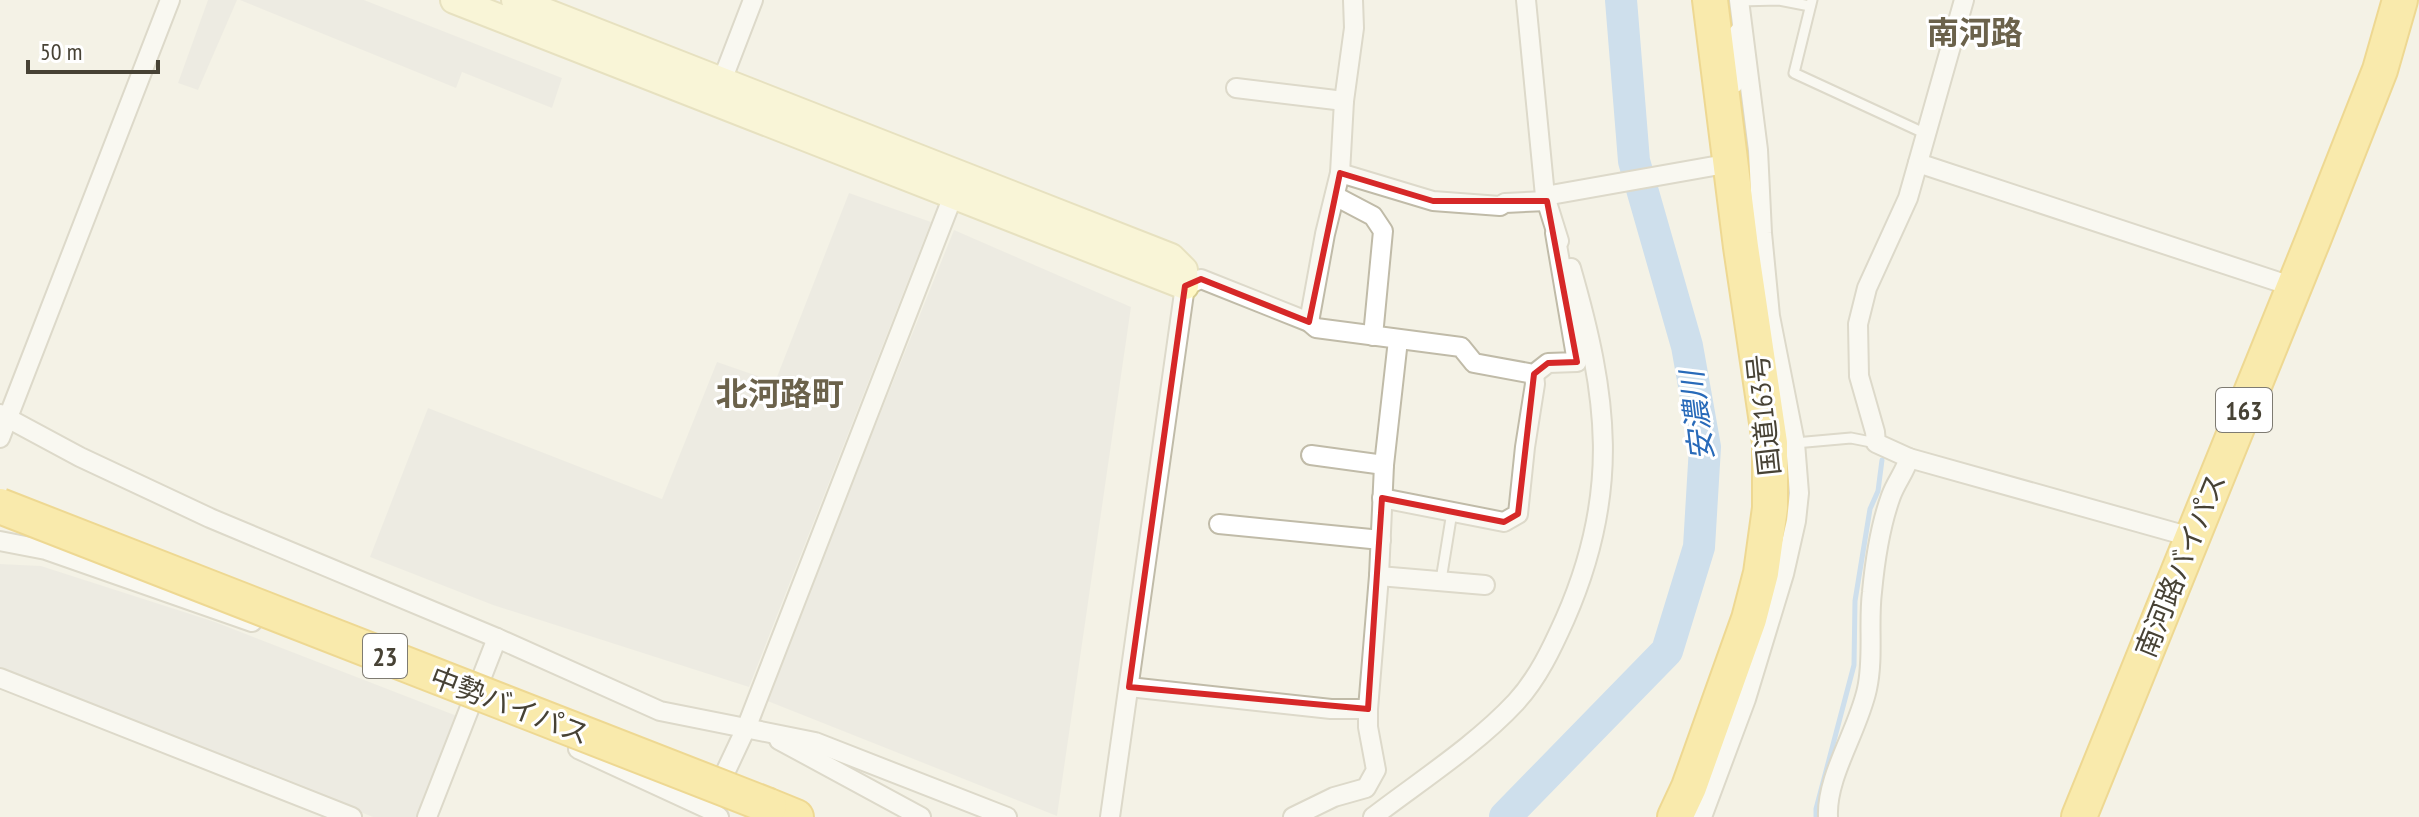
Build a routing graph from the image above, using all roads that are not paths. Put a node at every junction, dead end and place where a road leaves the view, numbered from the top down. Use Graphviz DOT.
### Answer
graph roads {
  1 [pos="170,0"];
  2 [pos="454,0"];
  3 [pos="515,0"];
  4 [pos="753,0"];
  5 [pos="1353,0"];
  6 [pos="1526,0"];
  7 [pos="1710,0"];
  8 [pos="1739,0"];
  9 [pos="1964,0"];
  10 [pos="2400,0"];
  11 [pos="1811,3"];
  12 [pos="1742,21"];
  13 [pos="1236,88"];
  14 [pos="718,92"];
  15 [pos="1738,92"];
  16 [pos="1344,101"];
  17 [pos="1924,133"];
  18 [pos="1918,163"];
  19 [pos="1730,171"];
  20 [pos="1340,173"];
  21 [pos="953,196"];
  22 [pos="1335,196"];
  23 [pos="1548,197"];
  24 [pos="1555,233"];
  25 [pos="1185,286"];
  26 [pos="2294,287"];
  27 [pos="1309,322"];
  28 [pos="1373,336"];
  29 [pos="1398,340"];
  30 [pos="1534,374"];
  31 [pos="4,416"];
  32 [pos="0,438"];
  33 [pos="1795,443"];
  34 [pos="1876,443"];
  35 [pos="1311,455"];
  36 [pos="1909,458"];
  37 [pos="1384,465"];
  38 [pos="1382,498"];
  39 [pos="0,506"];
  40 [pos="1452,512"];
  41 [pos="1219,524"];
  42 [pos="2191,537"];
  43 [pos="1381,540"];
  44 [pos="0,541"];
  45 [pos="1379,576"];
  46 [pos="1441,580"];
  47 [pos="1485,585"];
  48 [pos="497,638"];
  49 [pos="0,678"];
  50 [pos="1129,687"];
  51 [pos="470,706"];
  52 [pos="1368,709"];
  53 [pos="747,726"];
  54 [pos="770,734"];
  55 [pos="783,812"];
  56 [pos="713,813"];
  57 [pos="352,817"];
  58 [pos="427,817"];
  59 [pos="921,817"];
  60 [pos="1007,817"];
  61 [pos="1110,817"];
  62 [pos="1293,817"];
  63 [pos="1373,817"];
  64 [pos="1675,817"];
  65 [pos="1702,817"];
  66 [pos="1828,817"];
  67 [pos="2079,817"];
  1 -- 31 [label="street"];
  2 -- 14 [label="street"];
  3 -- 14 [label="street"];
  4 -- 14 [label="street"];
  5 -- 16 [label="street"];
  6 -- 23 [label="street"];
  7 -- 19 [label="highway, 国道163号"];
  8 -- 11 [label="lane"];
  8 -- 12 [label="street"];
  9 -- 17 [label="street"];
  10 -- 26 [label="highway, 南河路バイパス / 163"];
  11 -- 17 [label="lane"];
  12 -- 15 [label="lane"];
  12 -- 33 [label="street"];
  13 -- 16 [label="street"];
  14 -- 21 [label="street"];
  14 -- 25 [label="street"];
  16 -- 20 [label="street"];
  17 -- 18 [label="street"];
  18 -- 26 [label="street"];
  18 -- 34 [label="street"];
  19 -- 23 [label="street"];
  19 -- 64 [label="highway, 国道163号"];
  20 -- 22 [label="street"];
  20 -- 23 [label="street"];
  21 -- 25 [label="street"];
  21 -- 53 [label="street"];
  22 -- 27 [label="street"];
  22 -- 28 [label="street"];
  23 -- 24 [label="street"];
  24 -- 30 [label="street"];
  24 -- 63 [label="street"];
  25 -- 27 [label="street"];
  25 -- 50 [label="street"];
  26 -- 42 [label="highway, 南河路バイパス / 163"];
  27 -- 28 [label="street"];
  28 -- 29 [label="street"];
  29 -- 30 [label="street"];
  29 -- 37 [label="street"];
  30 -- 40 [label="street"];
  31 -- 32 [label="street"];
  31 -- 48 [label="street"];
  33 -- 34 [label="lane"];
  33 -- 65 [label="street"];
  34 -- 36 [label="street"];
  35 -- 37 [label="street"];
  36 -- 42 [label="street"];
  36 -- 66 [label="street"];
  37 -- 38 [label="street"];
  38 -- 40 [label="street"];
  38 -- 43 [label="street"];
  39 -- 55 [label="highway, 中勢バイパス / 23, bridge"];
  40 -- 46 [label="lane"];
  41 -- 43 [label="street"];
  42 -- 67 [label="highway, 南河路バイパス / 163"];
  43 -- 45 [label="street"];
  44 -- 51 [label="street"];
  45 -- 46 [label="street"];
  45 -- 52 [label="street"];
  46 -- 47 [label="street"];
  48 -- 51 [label="street"];
  48 -- 53 [label="street"];
  49 -- 57 [label="street"];
  50 -- 52 [label="street"];
  50 -- 61 [label="street"];
  51 -- 56 [label="street"];
  51 -- 58 [label="street"];
  52 -- 62 [label="street"];
  53 -- 54 [label="street"];
  53 -- 56 [label="street"];
  54 -- 59 [label="street"];
  54 -- 60 [label="street"];
}
